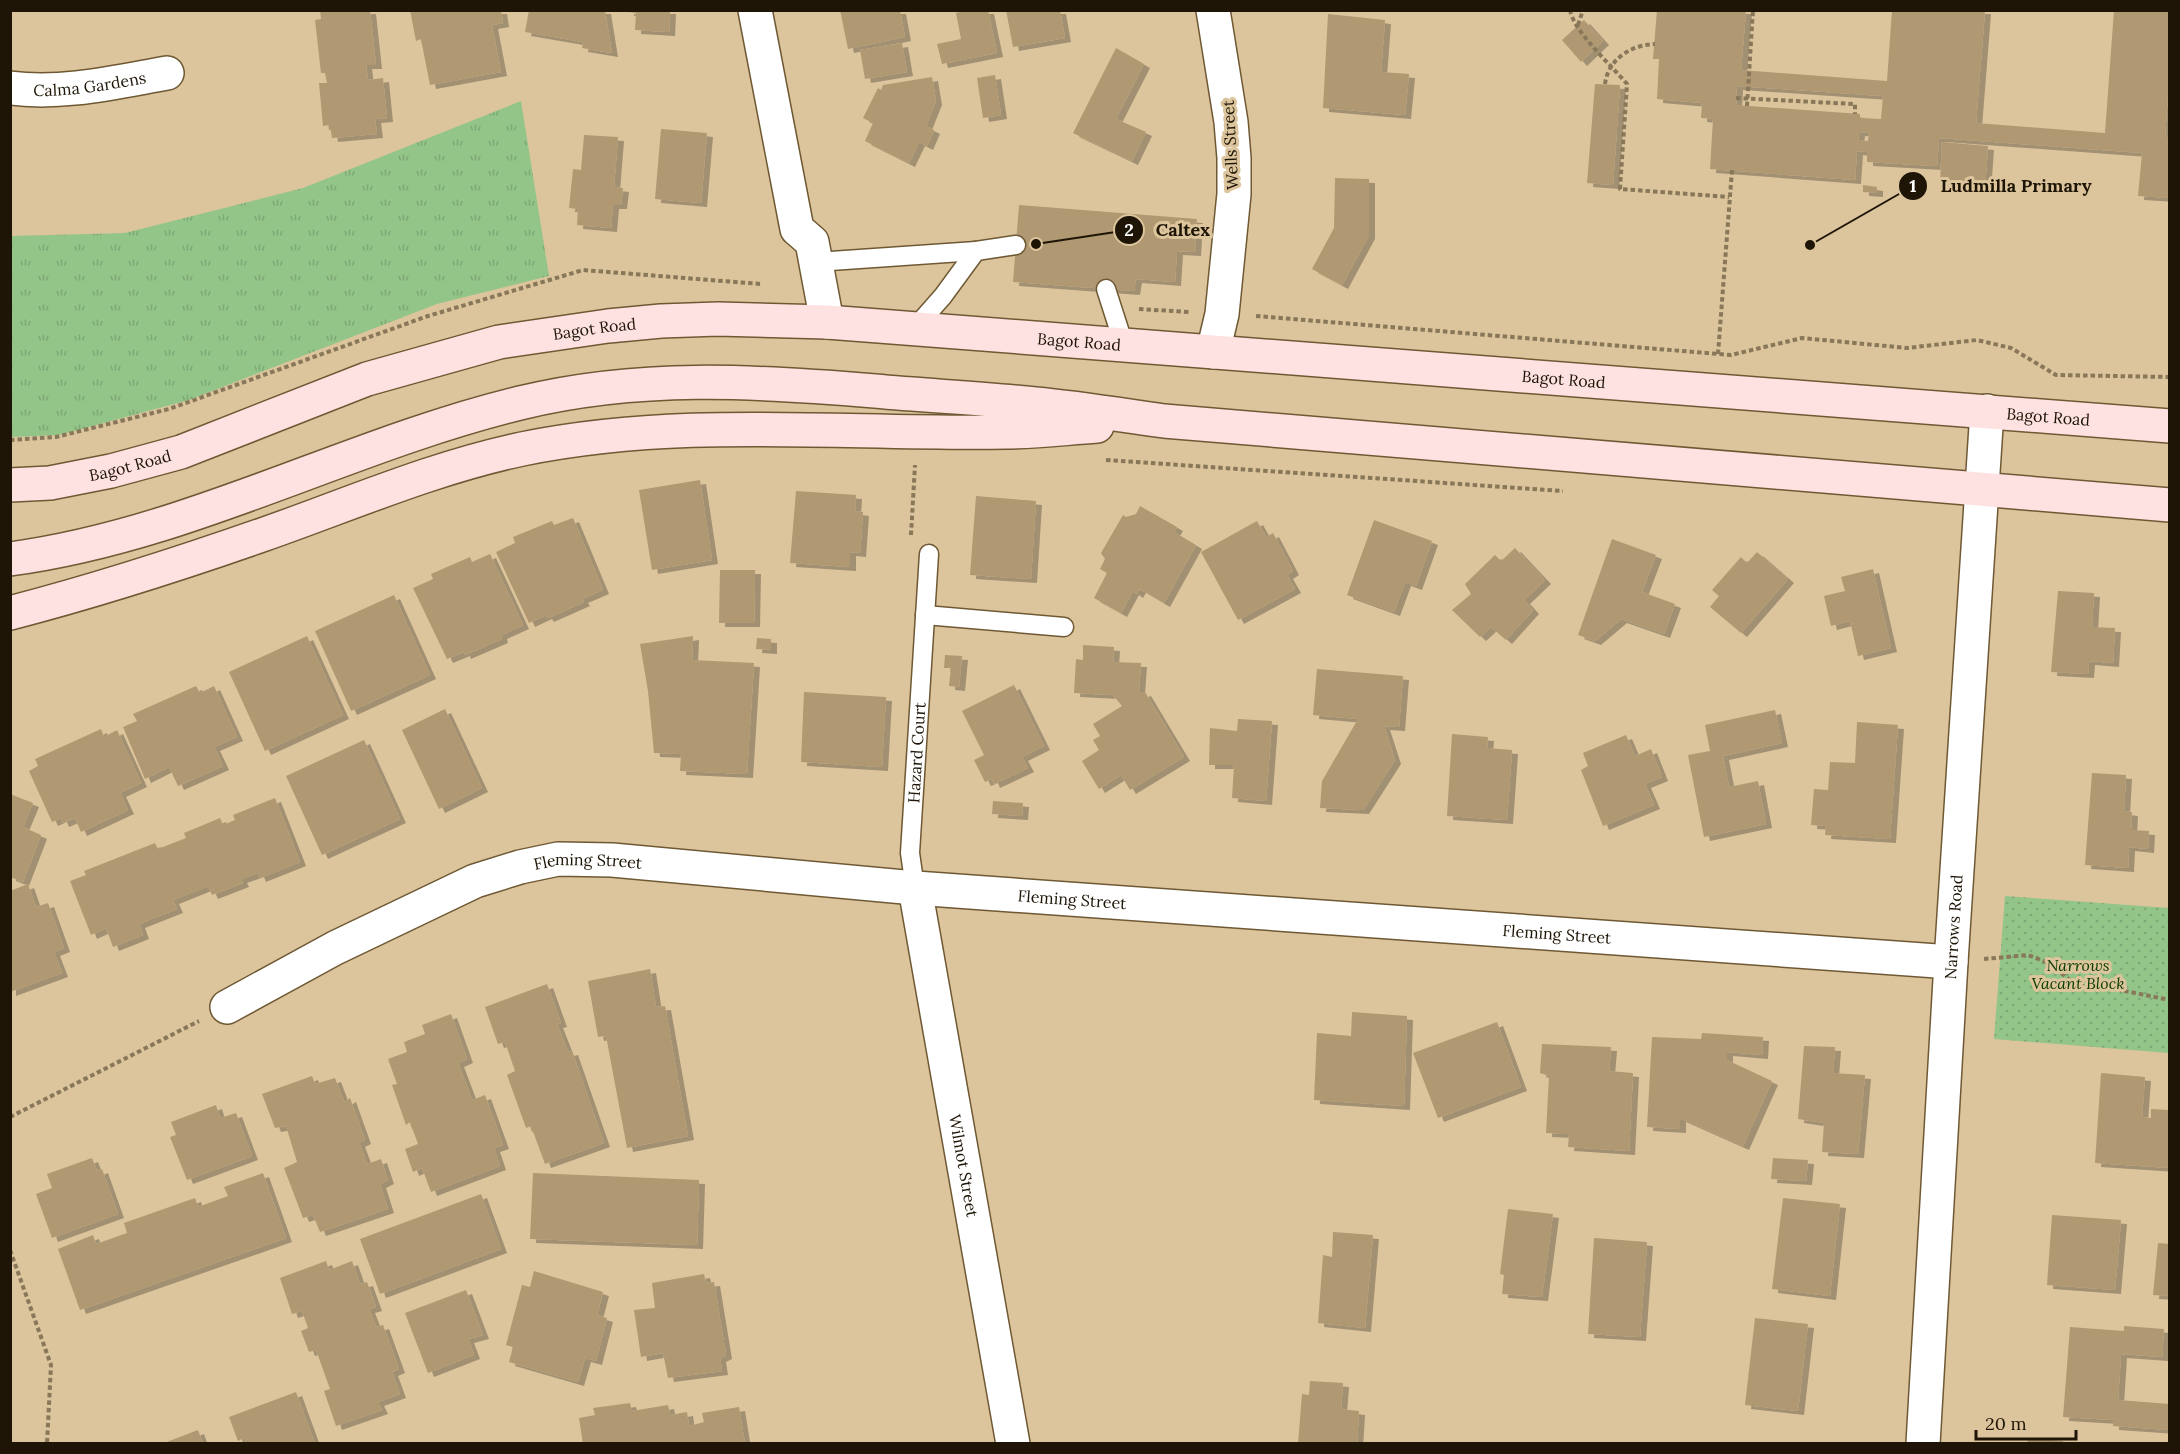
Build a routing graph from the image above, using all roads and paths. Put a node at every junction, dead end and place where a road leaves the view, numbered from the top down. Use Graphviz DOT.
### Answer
graph roads {
  1 [pos="755,10"];
  2 [pos="1213,10"];
  3 [pos="1570,10"];
  4 [pos="1583,10"];
  5 [pos="1753,10"];
  6 [pos="1578,26"];
  7 [pos="1654,44"];
  8 [pos="1611,65"];
  9 [pos="167,73"];
  10 [pos="1605,84"];
  11 [pos="10,88"];
  12 [pos="1736,98"];
  13 [pos="1748,99"];
  14 [pos="1747,106"];
  15 [pos="1855,114"];
  16 [pos="1732,170"];
  17 [pos="1729,197"];
  18 [pos="1016,245"];
  19 [pos="976,251"];
  20 [pos="814,252"];
  21 [pos="1106,289"];
  22 [pos="1170,311"];
  23 [pos="1222,314"];
  24 [pos="826,322"];
  25 [pos="914,329"];
  26 [pos="1124,345"];
  27 [pos="1213,352"];
  28 [pos="1718,354"];
  29 [pos="2169,377"];
  30 [pos="1987,411"];
  31 [pos="1164,421"];
  32 [pos="2169,426"];
  33 [pos="181,452"];
  34 [pos="916,458"];
  35 [pos="10,485"];
  36 [pos="1981,490"];
  37 [pos="2169,505"];
  38 [pos="10,507"];
  39 [pos="292,524"];
  40 [pos="929,554"];
  41 [pos="10,559"];
  42 [pos="10,613"];
  43 [pos="925,615"];
  44 [pos="1064,627"];
  45 [pos="10,629"];
  46 [pos="915,888"];
  47 [pos="1951,962"];
  48 [pos="2169,999"];
  49 [pos="227,1007"];
  50 [pos="10,1117"];
  51 [pos="10,1250"];
  52 [pos="47,1443"];
  53 [pos="1012,1443"];
  54 [pos="1923,1443"];
  1 -- 20 [label="street"];
  2 -- 23 [label="street, Wells Street"];
  3 -- 6 [label="path"];
  4 -- 6 [label="path"];
  5 -- 13 [label="path"];
  6 -- 8 [label="path"];
  7 -- 8 [label="path"];
  8 -- 10 [label="path"];
  8 -- 17 [label="path"];
  9 -- 11 [label="street, Calma Gardens"];
  12 -- 13 [label="path"];
  13 -- 14 [label="path"];
  13 -- 15 [label="path"];
  16 -- 17 [label="path"];
  17 -- 28 [label="path"];
  18 -- 19 [label="lane"];
  19 -- 20 [label="lane"];
  19 -- 25 [label="lane"];
  20 -- 24 [label="street"];
  21 -- 26 [label="lane"];
  22 -- 23 [label="path"];
  23 -- 27 [label="street, Wells Street"];
  23 -- 28 [label="path"];
  24 -- 25 [label="main road, Bagot Road"];
  24 -- 33 [label="main road, Bagot Road"];
  25 -- 26 [label="main road, Bagot Road"];
  26 -- 27 [label="main road, Bagot Road"];
  27 -- 30 [label="main road, Bagot Road"];
  28 -- 29 [label="path"];
  30 -- 32 [label="main road, Bagot Road"];
  30 -- 36 [label="street, Narrows Road"];
  31 -- 36 [label="main road"];
  31 -- 39 [label="main road"];
  31 -- 41 [label="main road"];
  33 -- 35 [label="main road, Bagot Road"];
  33 -- 38 [label="main road"];
  34 -- 40 [label="path"];
  36 -- 37 [label="main road"];
  36 -- 47 [label="street, Narrows Road"];
  39 -- 42 [label="main road"];
  39 -- 45 [label="main road"];
  40 -- 43 [label="lane, Hazard Court"];
  43 -- 44 [label="lane"];
  43 -- 46 [label="lane, Hazard Court"];
  46 -- 47 [label="street, Fleming Street"];
  46 -- 49 [label="street, Fleming Street"];
  46 -- 53 [label="street, Wilmot Street"];
  47 -- 48 [label="path"];
  47 -- 54 [label="street, Narrows Road"];
  49 -- 50 [label="path"];
  51 -- 52 [label="path"];
}
